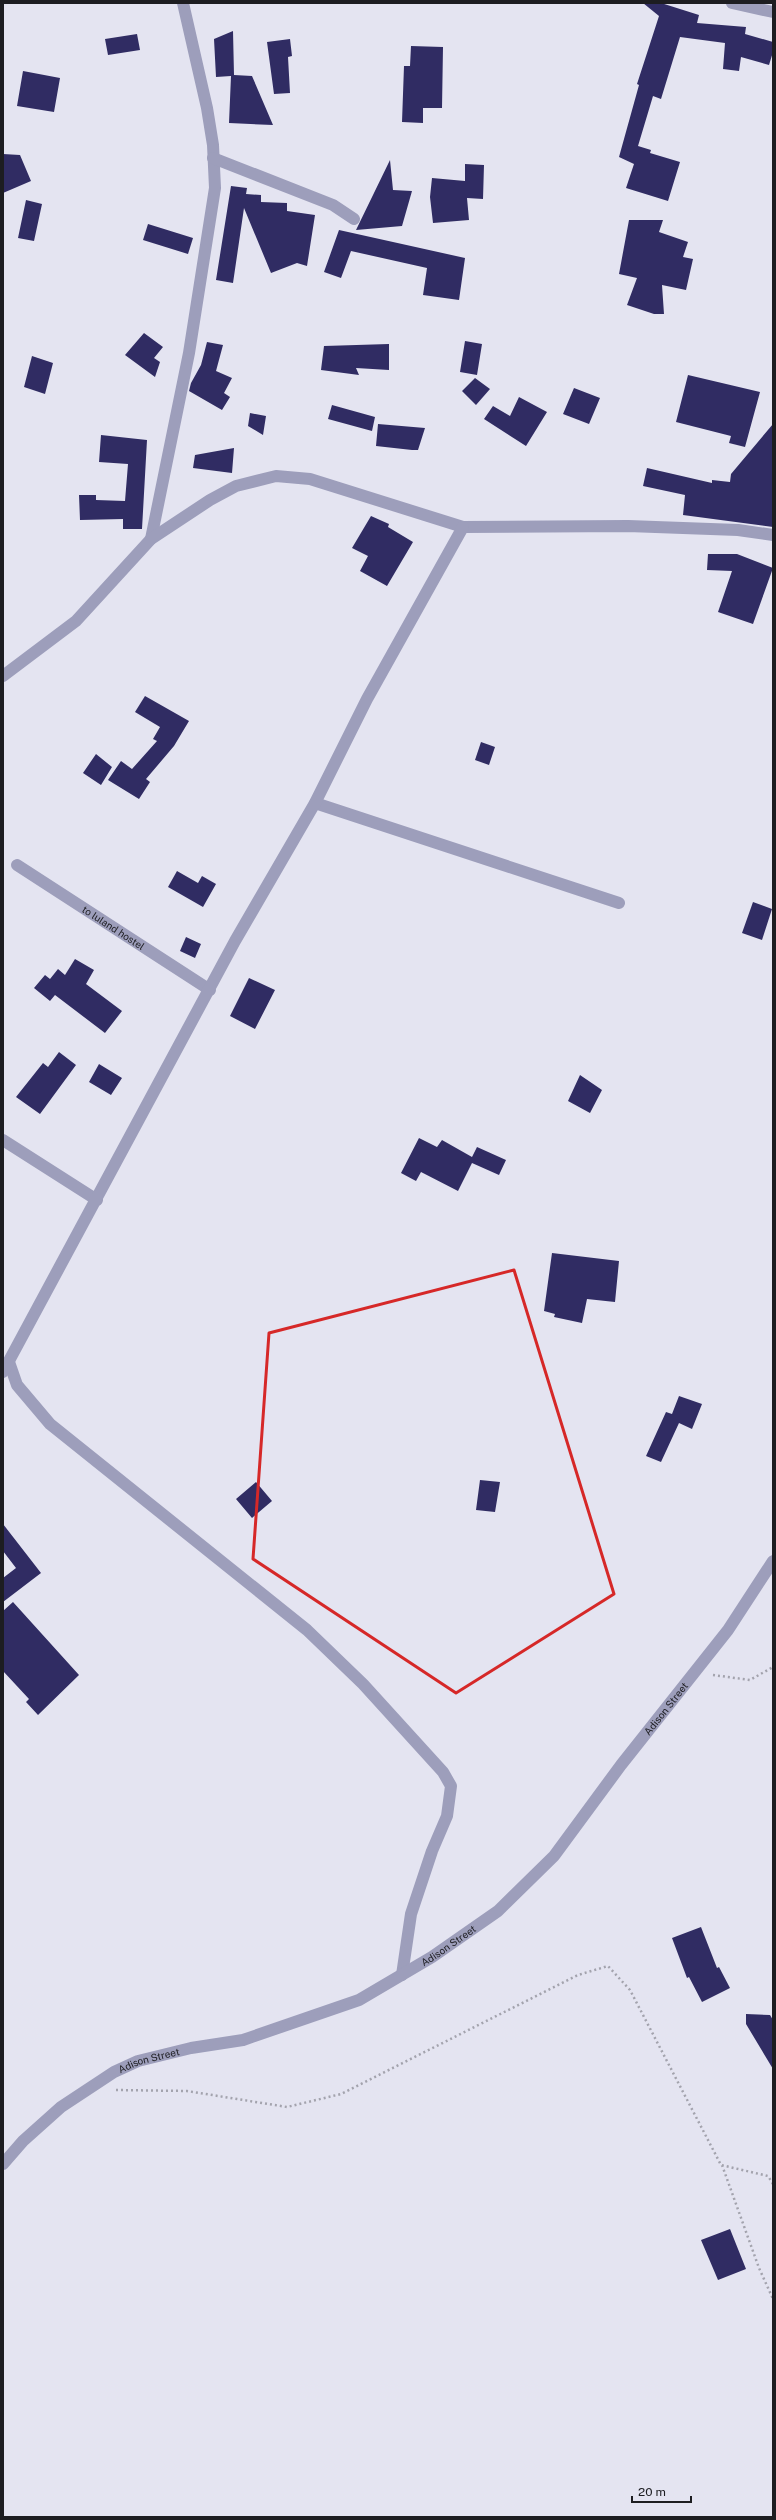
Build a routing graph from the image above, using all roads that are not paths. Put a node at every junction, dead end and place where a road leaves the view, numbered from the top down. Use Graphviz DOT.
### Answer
graph roads {
  1 [pos="183,3"];
  2 [pos="732,3"];
  3 [pos="773,12"];
  4 [pos="213,158"];
  5 [pos="354,219"];
  6 [pos="463,527"];
  7 [pos="773,535"];
  8 [pos="151,539"];
  9 [pos="3,676"];
  10 [pos="315,803"];
  11 [pos="17,865"];
  12 [pos="619,903"];
  13 [pos="210,990"];
  14 [pos="3,1140"];
  15 [pos="97,1200"];
  16 [pos="6,1367"];
  17 [pos="773,1561"];
  18 [pos="402,1975"];
  19 [pos="3,2164"];
  1 -- 4 [label="street"];
  2 -- 3 [label="street"];
  4 -- 5 [label="street"];
  4 -- 8 [label="street"];
  6 -- 7 [label="street"];
  6 -- 8 [label="street"];
  6 -- 10 [label="street"];
  8 -- 9 [label="street"];
  10 -- 12 [label="street"];
  10 -- 13 [label="street"];
  11 -- 13 [label="street, to luland hostel"];
  13 -- 15 [label="street"];
  14 -- 15 [label="street"];
  15 -- 16 [label="street"];
  16 -- 18 [label="street"];
  17 -- 18 [label="street, Adison Street"];
  18 -- 19 [label="street, Adison Street"];
}
